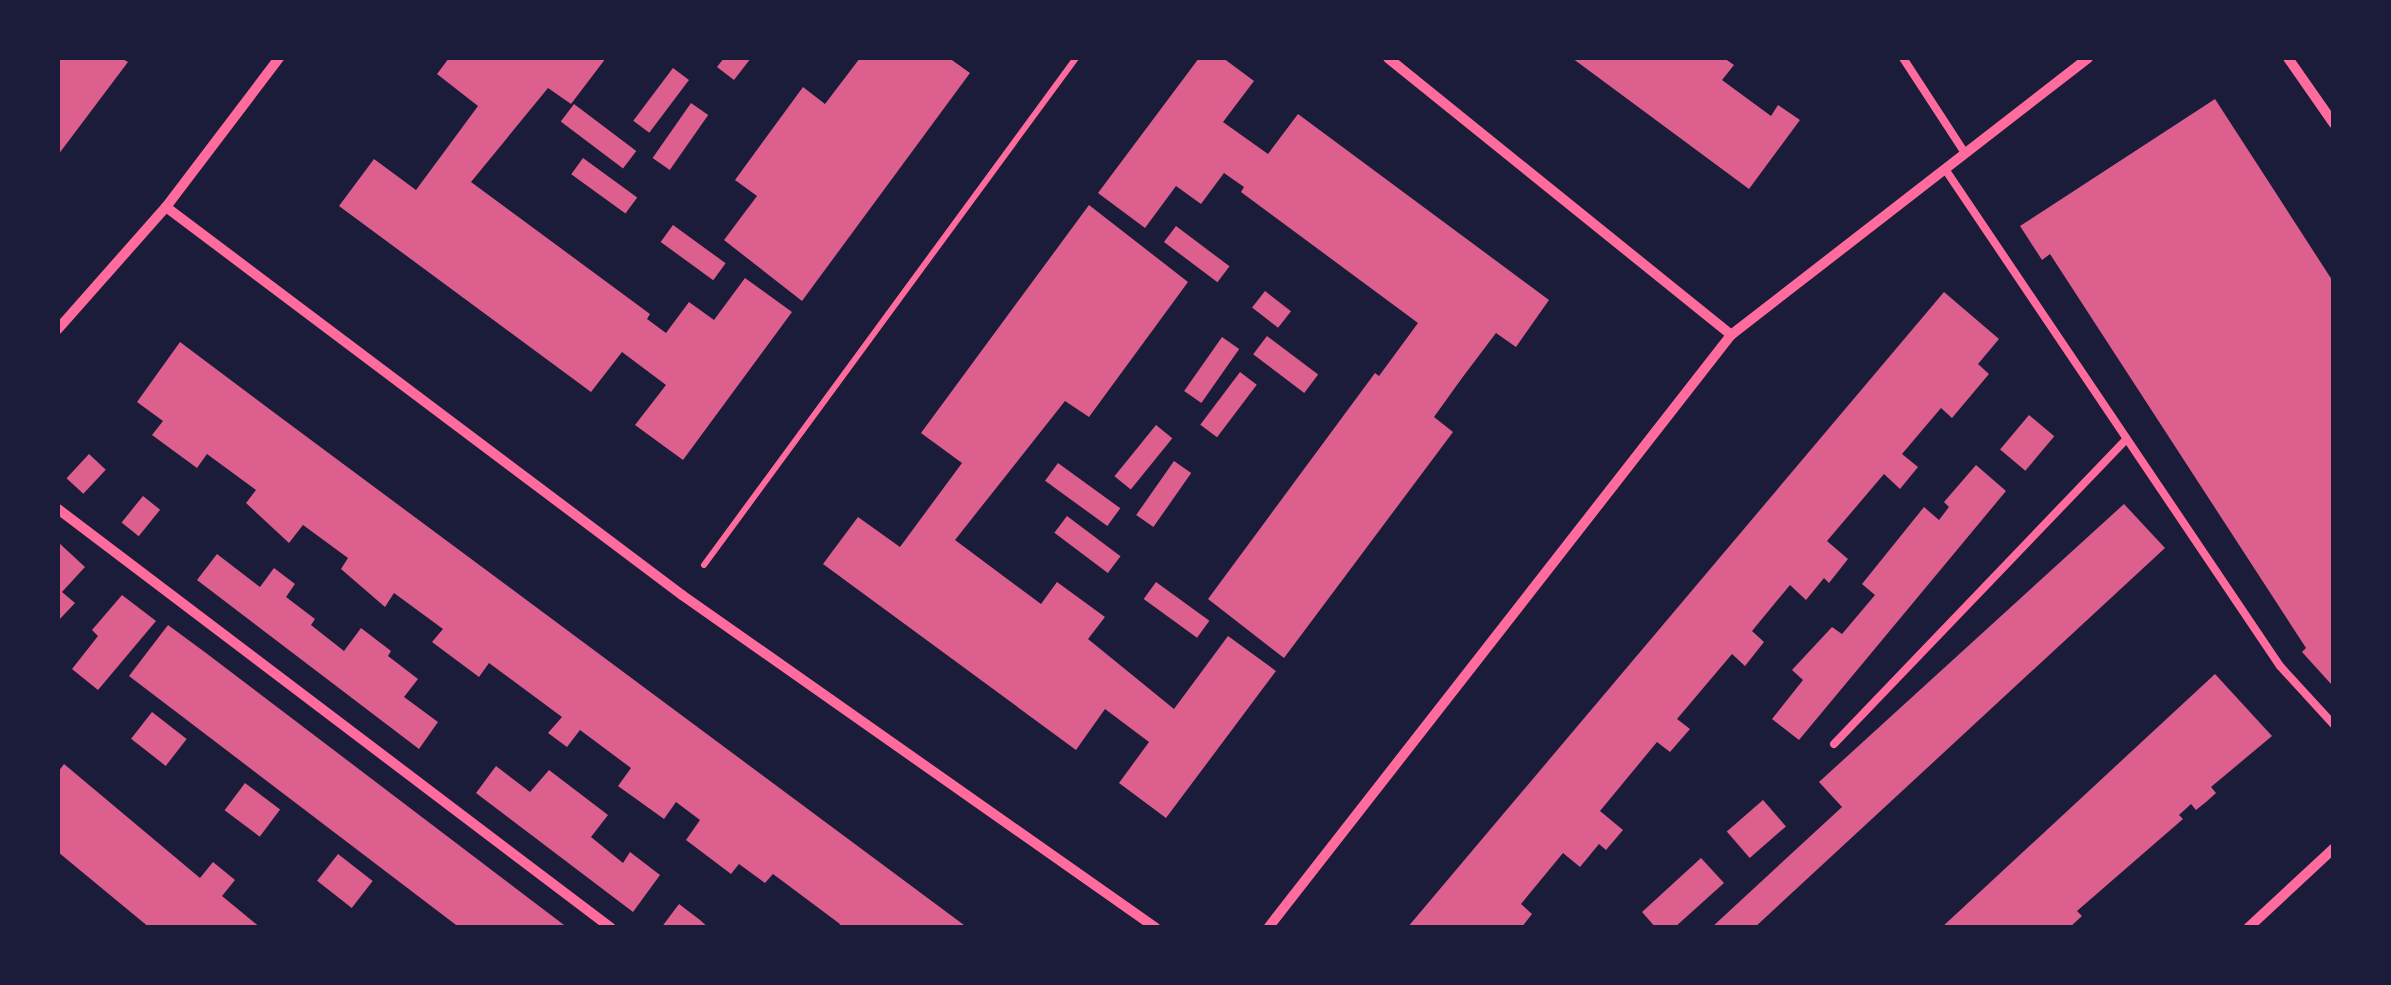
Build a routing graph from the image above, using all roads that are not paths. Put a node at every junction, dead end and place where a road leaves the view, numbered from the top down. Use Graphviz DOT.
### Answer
graph roads {
  1 [pos="278,58"];
  2 [pos="1388,58"];
  3 [pos="1903,58"];
  4 [pos="2088,58"];
  5 [pos="2288,58"];
  6 [pos="2334,124"];
  7 [pos="1965,153"];
  8 [pos="1945,169"];
  9 [pos="166,207"];
  10 [pos="58,329"];
  11 [pos="1730,335"];
  12 [pos="2126,439"];
  13 [pos="58,508"];
  14 [pos="2334,725"];
  15 [pos="1834,744"];
  16 [pos="2334,848"];
  17 [pos="610,928"];
  18 [pos="1156,928"];
  19 [pos="1268,928"];
  20 [pos="2248,928"];
  1 -- 9 [label="street"];
  2 -- 11 [label="street"];
  3 -- 7 [label="lane"];
  4 -- 7 [label="street"];
  5 -- 6 [label="street"];
  7 -- 8 [label="street"];
  8 -- 11 [label="street"];
  8 -- 12 [label="lane"];
  9 -- 10 [label="street"];
  9 -- 18 [label="street"];
  11 -- 19 [label="street"];
  12 -- 14 [label="lane"];
  12 -- 15 [label="lane"];
  13 -- 17 [label="street"];
  16 -- 20 [label="street"];
}
